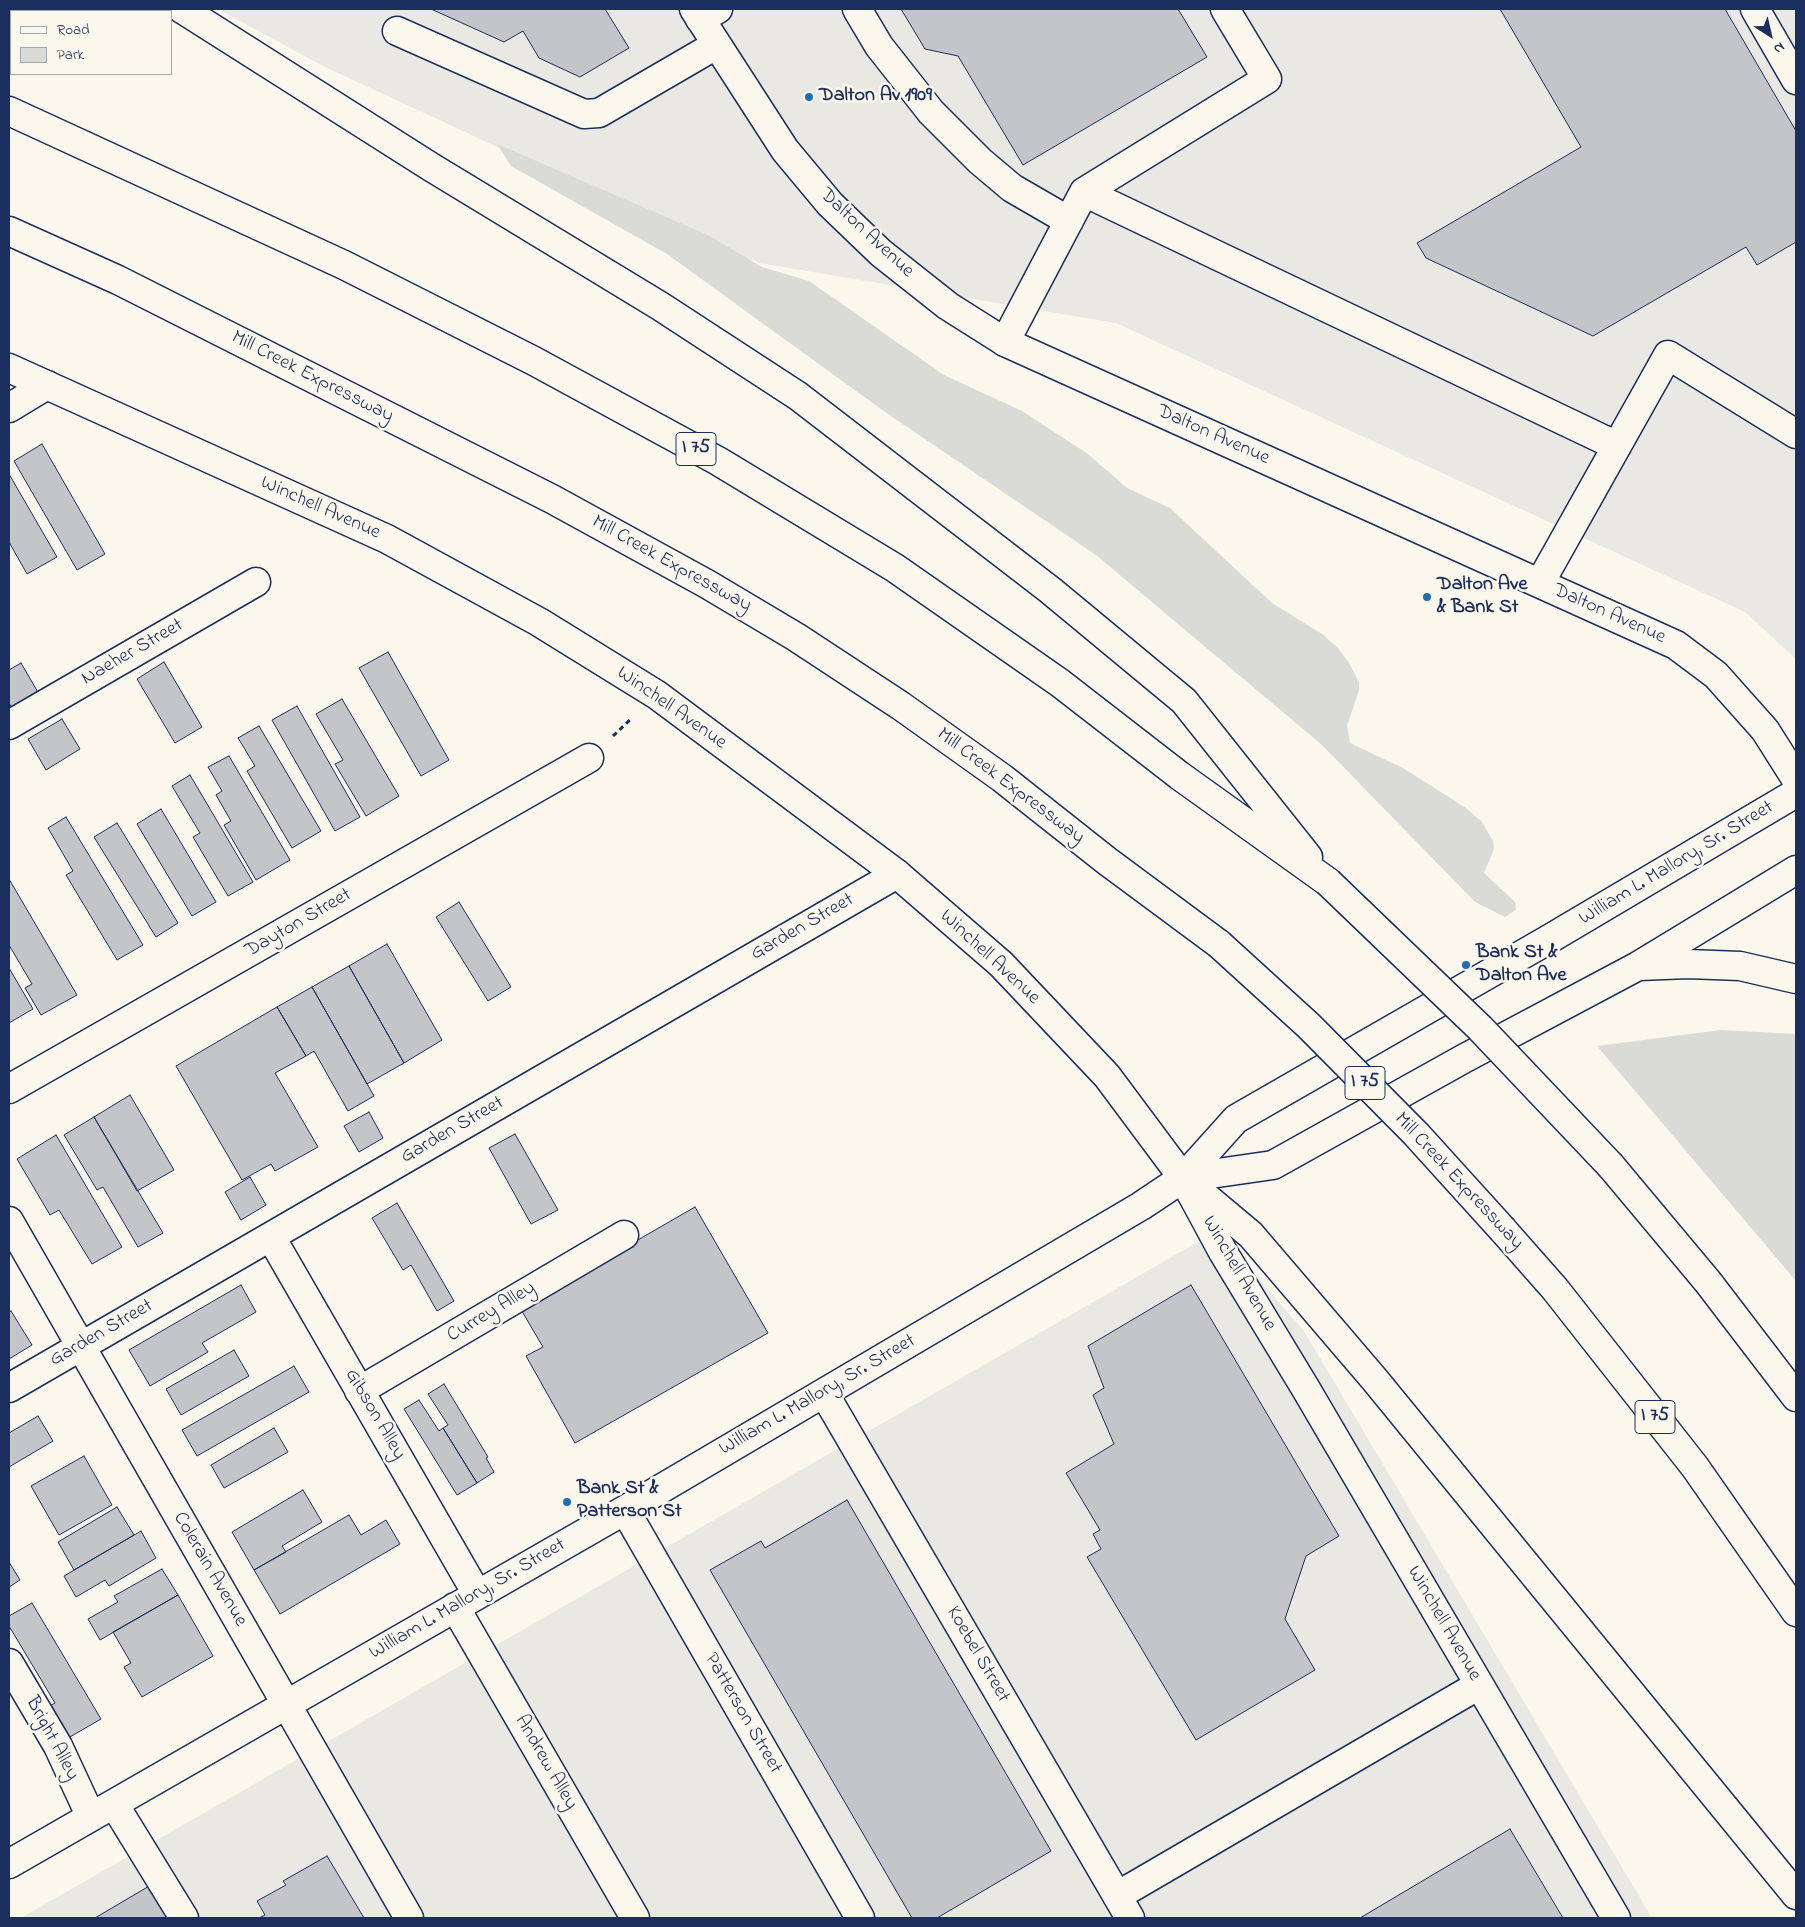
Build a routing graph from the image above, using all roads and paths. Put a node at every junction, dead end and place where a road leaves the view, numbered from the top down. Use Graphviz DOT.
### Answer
graph roads {
  1 [pos="182,9"];
  2 [pos="857,9"];
  3 [pos="1225,9"];
  4 [pos="1755,9"];
  5 [pos="704,12"];
  6 [pos="397,31"];
  7 [pos="716,45"];
  8 [pos="1796,80"];
  9 [pos="9,111"];
  10 [pos="1084,192"];
  11 [pos="1069,221"];
  12 [pos="9,231"];
  13 [pos="1005,342"];
  14 [pos="9,368"];
  15 [pos="47,385"];
  16 [pos="9,408"];
  17 [pos="1796,434"];
  18 [pos="1617,446"];
  19 [pos="256,582"];
  20 [pos="1540,584"];
  21 [pos="657,695"];
  22 [pos="9,725"];
  23 [pos="588,758"];
  24 [pos="1796,779"];
  25 [pos="1796,793"];
  26 [pos="1796,870"];
  27 [pos="897,874"];
  28 [pos="1328,882"];
  29 [pos="1638,966"];
  30 [pos="1796,979"];
  31 [pos="9,1089"];
  32 [pos="1183,1178"];
  33 [pos="9,1221"];
  34 [pos="624,1235"];
  35 [pos="270,1237"];
  36 [pos="81,1346"];
  37 [pos="9,1388"];
  38 [pos="359,1391"];
  39 [pos="824,1393"];
  40 [pos="1796,1398"];
  41 [pos="624,1510"];
  42 [pos="466,1601"];
  43 [pos="1796,1612"];
  44 [pos="9,1663"];
  45 [pos="1479,1685"];
  46 [pos="287,1705"];
  47 [pos="103,1810"];
  48 [pos="9,1864"];
  49 [pos="1796,1894"];
  50 [pos="1124,1907"];
  51 [pos="184,1918"];
  52 [pos="410,1918"];
  53 [pos="635,1918"];
  54 [pos="860,1918"];
  55 [pos="1616,1918"];
  1 -- 28 [label="main road"];
  2 -- 11 [label="main road"];
  3 -- 10 [label="main road"];
  4 -- 8 [label="main road"];
  5 -- 7 [label="main road, Dalton Avenue"];
  6 -- 7 [label="main road"];
  7 -- 13 [label="main road, Dalton Avenue"];
  9 -- 28 [label="main road, I 75"];
  10 -- 11 [label="main road"];
  10 -- 18 [label="main road"];
  11 -- 13 [label="main road"];
  12 -- 43 [label="main road, Mill Creek Expressway / I 75, bridge"];
  13 -- 20 [label="main road, Dalton Avenue"];
  14 -- 15 [label="main road, Winchell Avenue"];
  15 -- 16 [label="main road"];
  15 -- 21 [label="main road, Winchell Avenue"];
  17 -- 18 [label="main road"];
  18 -- 20 [label="main road"];
  19 -- 22 [label="main road, Naeher Street"];
  20 -- 24 [label="main road, Dalton Avenue"];
  21 -- 23 [label="path"];
  21 -- 27 [label="main road, Winchell Avenue"];
  23 -- 31 [label="main road, Dayton Street"];
  25 -- 32 [label="main road, William L. Mallory, Sr. Street"];
  26 -- 29 [label="main road, William L. Mallory, Sr. Street"];
  27 -- 32 [label="main road, Winchell Avenue"];
  27 -- 35 [label="main road, Garden Street"];
  28 -- 40 [label="main road, I 75, bridge"];
  29 -- 30 [label="main road"];
  29 -- 32 [label="main road, William L. Mallory, Sr. Street"];
  32 -- 39 [label="main road, William L. Mallory, Sr. Street"];
  32 -- 45 [label="main road, Winchell Avenue"];
  32 -- 49 [label="main road"];
  33 -- 36 [label="main road, Colerain Avenue"];
  34 -- 38 [label="main road, Currey Alley"];
  35 -- 36 [label="main road, Garden Street"];
  35 -- 38 [label="main road, Gibson Alley"];
  36 -- 37 [label="main road, Garden Street"];
  36 -- 46 [label="main road, Colerain Avenue"];
  38 -- 42 [label="main road, Gibson Alley"];
  39 -- 41 [label="main road, William L. Mallory, Sr. Street"];
  39 -- 50 [label="main road, Koebel Street"];
  41 -- 42 [label="main road, William L. Mallory, Sr. Street"];
  41 -- 54 [label="main road, Patterson Street"];
  42 -- 46 [label="main road, William L. Mallory, Sr. Street"];
  42 -- 53 [label="main road, Andrew Alley"];
  44 -- 47 [label="main road, Bright Alley"];
  45 -- 50 [label="main road"];
  45 -- 55 [label="main road, Winchell Avenue"];
  46 -- 47 [label="main road, William L. Mallory, Sr. Street"];
  46 -- 52 [label="main road, Colerain Avenue"];
  47 -- 48 [label="main road, William L. Mallory, Sr. Street"];
  47 -- 51 [label="main road, Bright Alley"];
}
